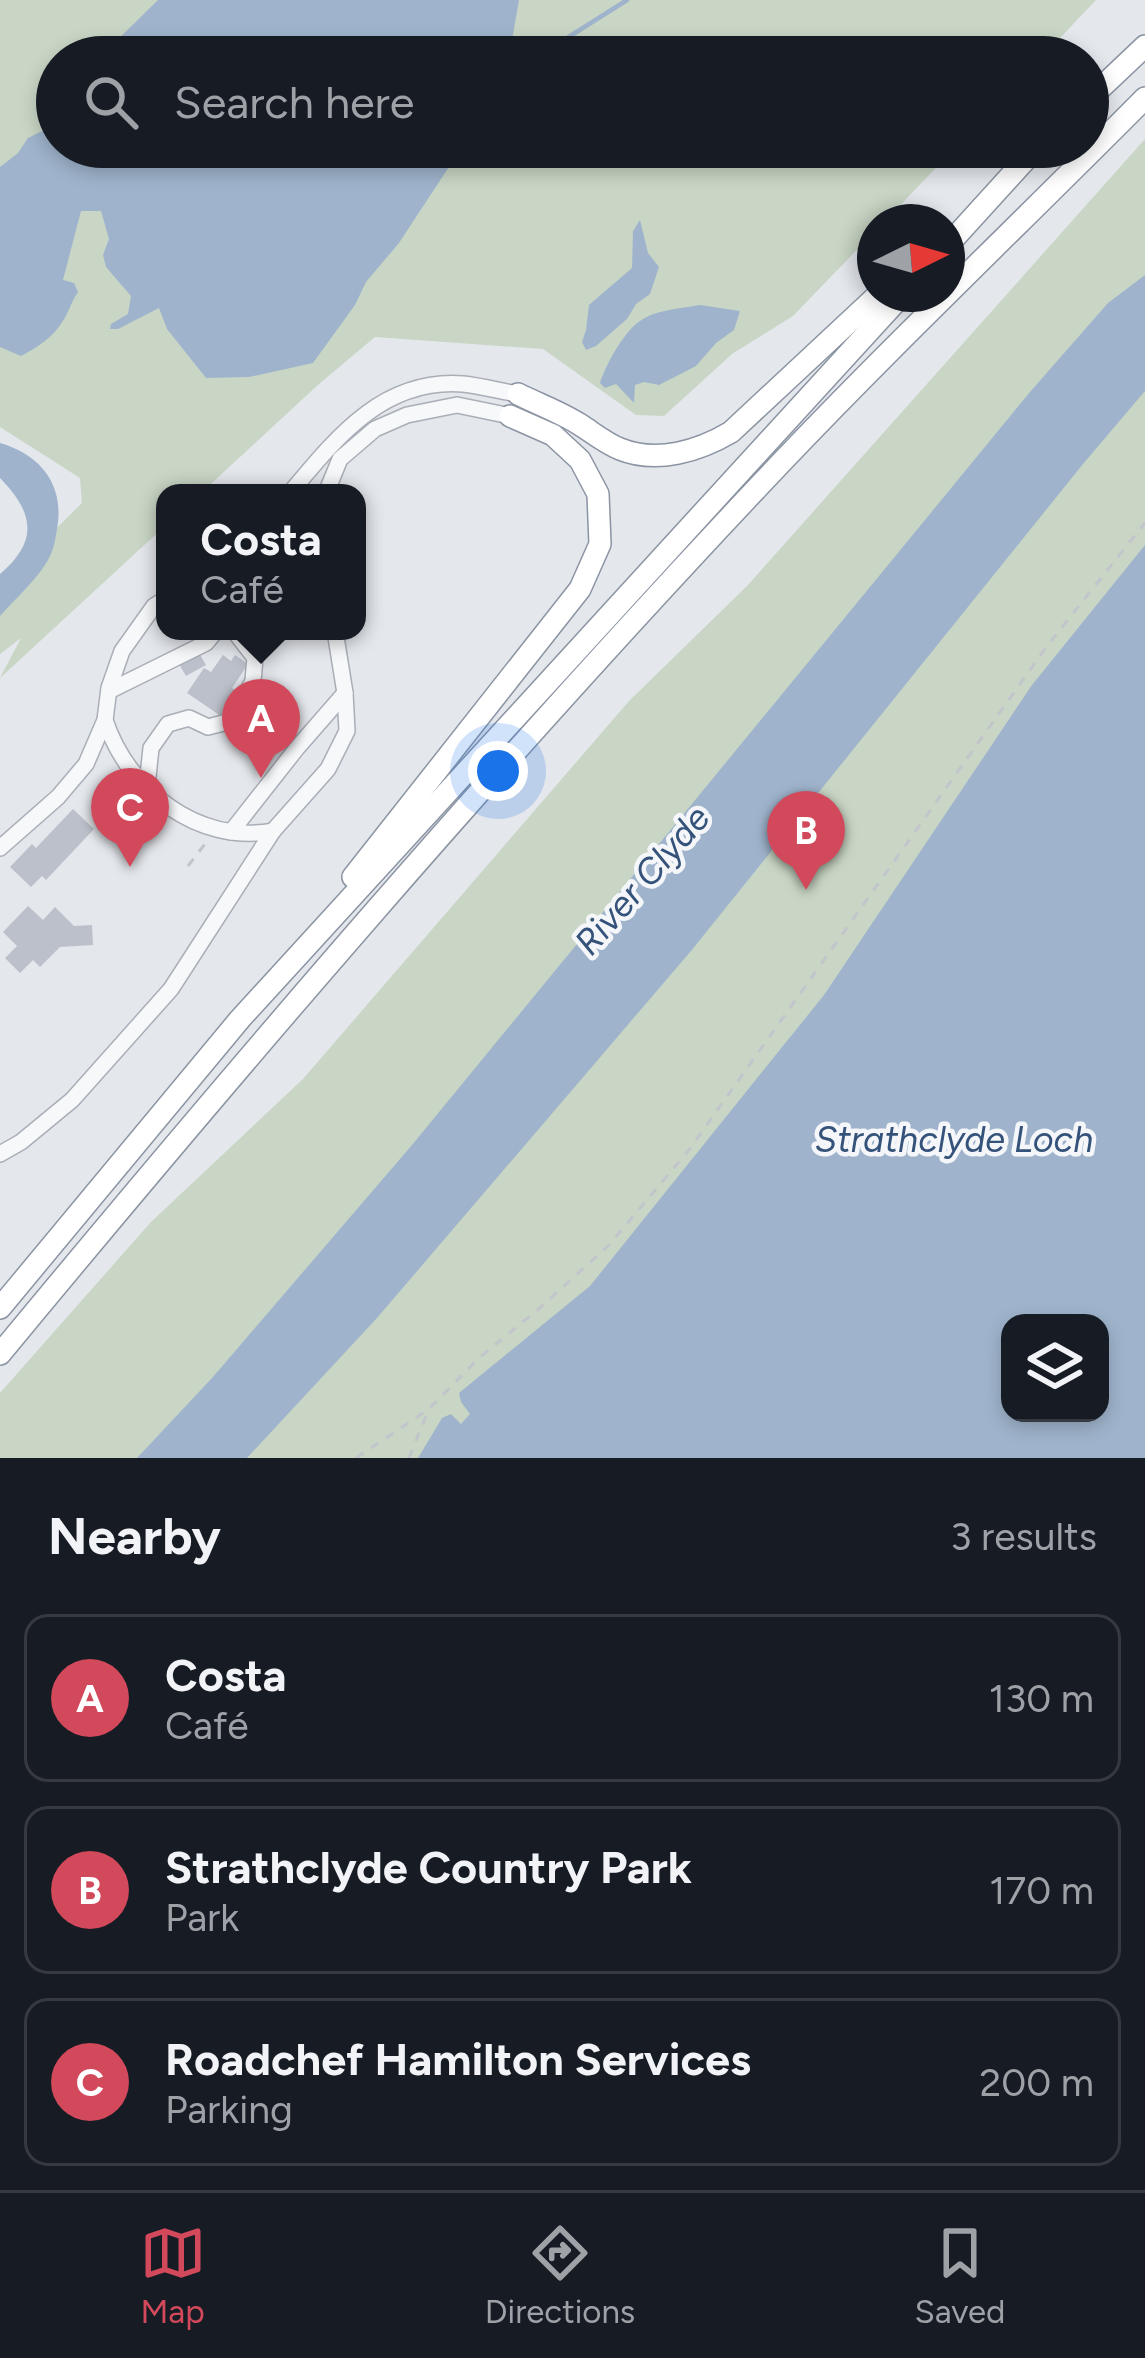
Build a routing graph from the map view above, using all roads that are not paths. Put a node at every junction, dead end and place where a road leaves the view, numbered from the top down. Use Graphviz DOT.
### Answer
graph roads {
  1 [pos="1145,46"];
  2 [pos="1109,80"];
  3 [pos="1145,98"];
  4 [pos="1109,134"];
  5 [pos="1014,168"];
  6 [pos="1018,168"];
  7 [pos="1075,168"];
  8 [pos="965,214"];
  9 [pos="965,226"];
  10 [pos="860,312"];
  11 [pos="887,312"];
  12 [pos="518,394"];
  13 [pos="509,416"];
  14 [pos="297,484"];
  15 [pos="330,484"];
  16 [pos="156,605"];
  17 [pos="208,640"];
  18 [pos="241,640"];
  19 [pos="336,640"];
  20 [pos="109,691"];
  21 [pos="345,693"];
  22 [pos="106,721"];
  23 [pos="147,786"];
  24 [pos="224,830"];
  25 [pos="273,831"];
  26 [pos="0,848"];
  27 [pos="240,1019"];
  28 [pos="0,1154"];
  29 [pos="0,1308"];
  30 [pos="0,1354"];
  1 -- 2 [label="highway"];
  3 -- 4 [label="highway"];
  5 -- 8 [label="highway"];
  6 -- 9 [label="highway"];
  7 -- 30 [label="highway"];
  10 -- 12 [label="highway"];
  11 -- 27 [label="highway"];
  12 -- 14 [label="lane"];
  13 -- 15 [label="lane"];
  13 -- 27 [label="highway"];
  16 -- 20 [label="lane"];
  17 -- 20 [label="lane"];
  18 -- 23 [label="lane"];
  19 -- 21 [label="lane"];
  20 -- 22 [label="lane"];
  21 -- 24 [label="lane"];
  21 -- 25 [label="lane"];
  22 -- 23 [label="lane"];
  22 -- 26 [label="lane"];
  23 -- 24 [label="lane"];
  24 -- 25 [label="lane"];
  25 -- 28 [label="lane"];
  27 -- 29 [label="highway"];
}
